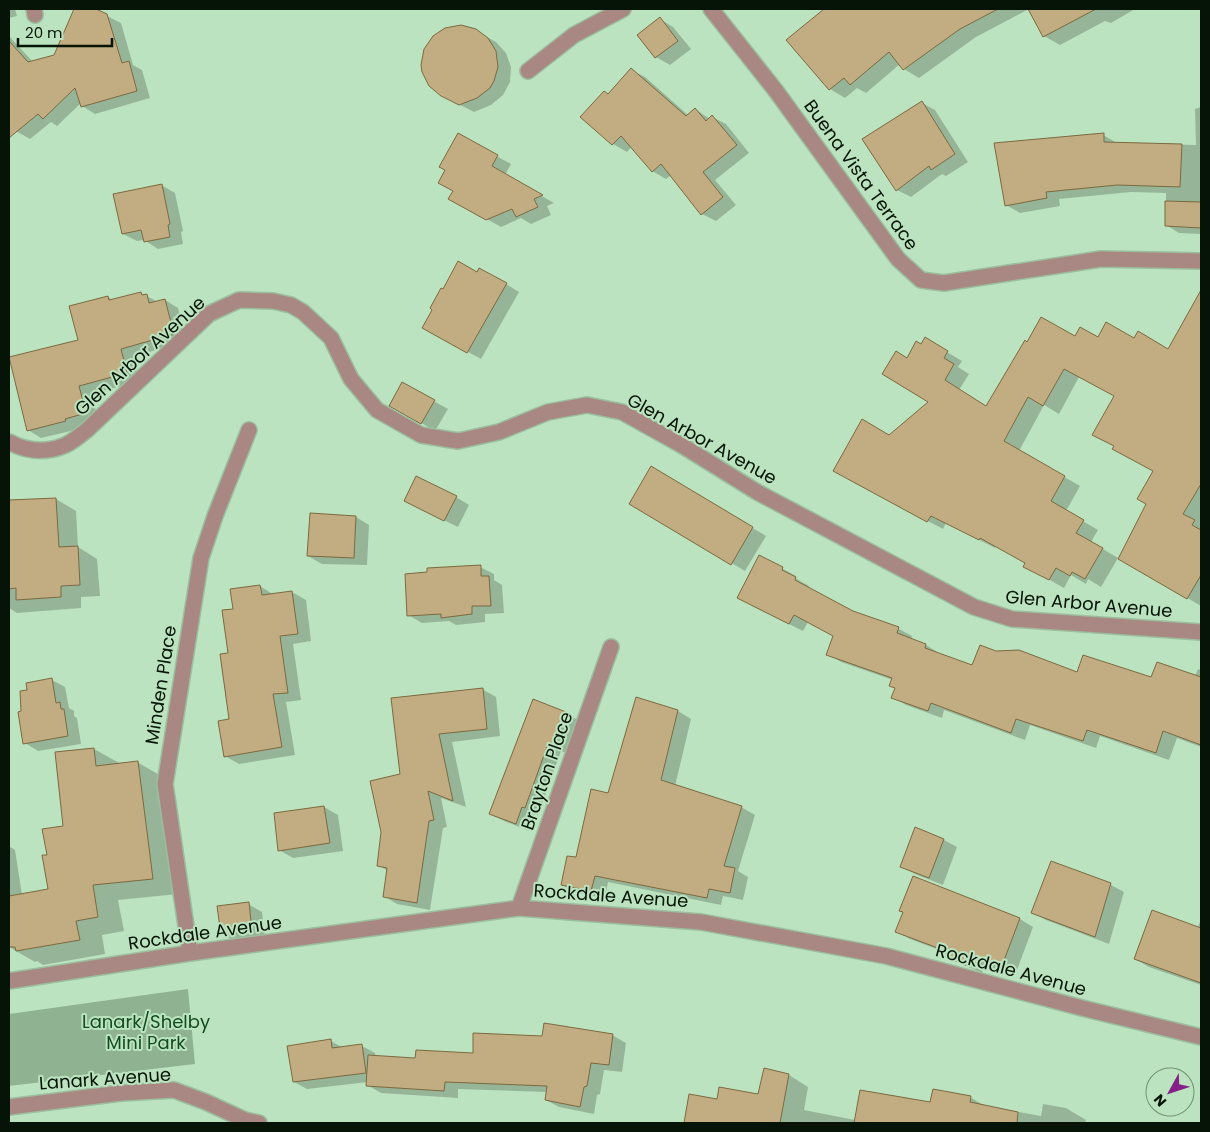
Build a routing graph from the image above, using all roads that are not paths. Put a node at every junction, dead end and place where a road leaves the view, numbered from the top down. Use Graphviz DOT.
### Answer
graph roads {
  1 [pos="622,9"];
  2 [pos="711,9"];
  3 [pos="528,71"];
  4 [pos="1201,261"];
  5 [pos="249,430"];
  6 [pos="9,442"];
  7 [pos="1201,632"];
  8 [pos="611,647"];
  9 [pos="519,908"];
  10 [pos="190,953"];
  11 [pos="9,981"];
  12 [pos="1201,1037"];
  13 [pos="9,1107"];
  14 [pos="259,1123"];
  1 -- 3 [label="street"];
  2 -- 4 [label="street, Buena Vista Terrace"];
  5 -- 10 [label="street, Minden Place"];
  6 -- 7 [label="street, Glen Arbor Avenue"];
  8 -- 9 [label="street, Brayton Place"];
  9 -- 10 [label="street, Rockdale Avenue"];
  9 -- 12 [label="street, Rockdale Avenue"];
  10 -- 11 [label="street, Rockdale Avenue"];
  13 -- 14 [label="street, Lanark Avenue"];
}
